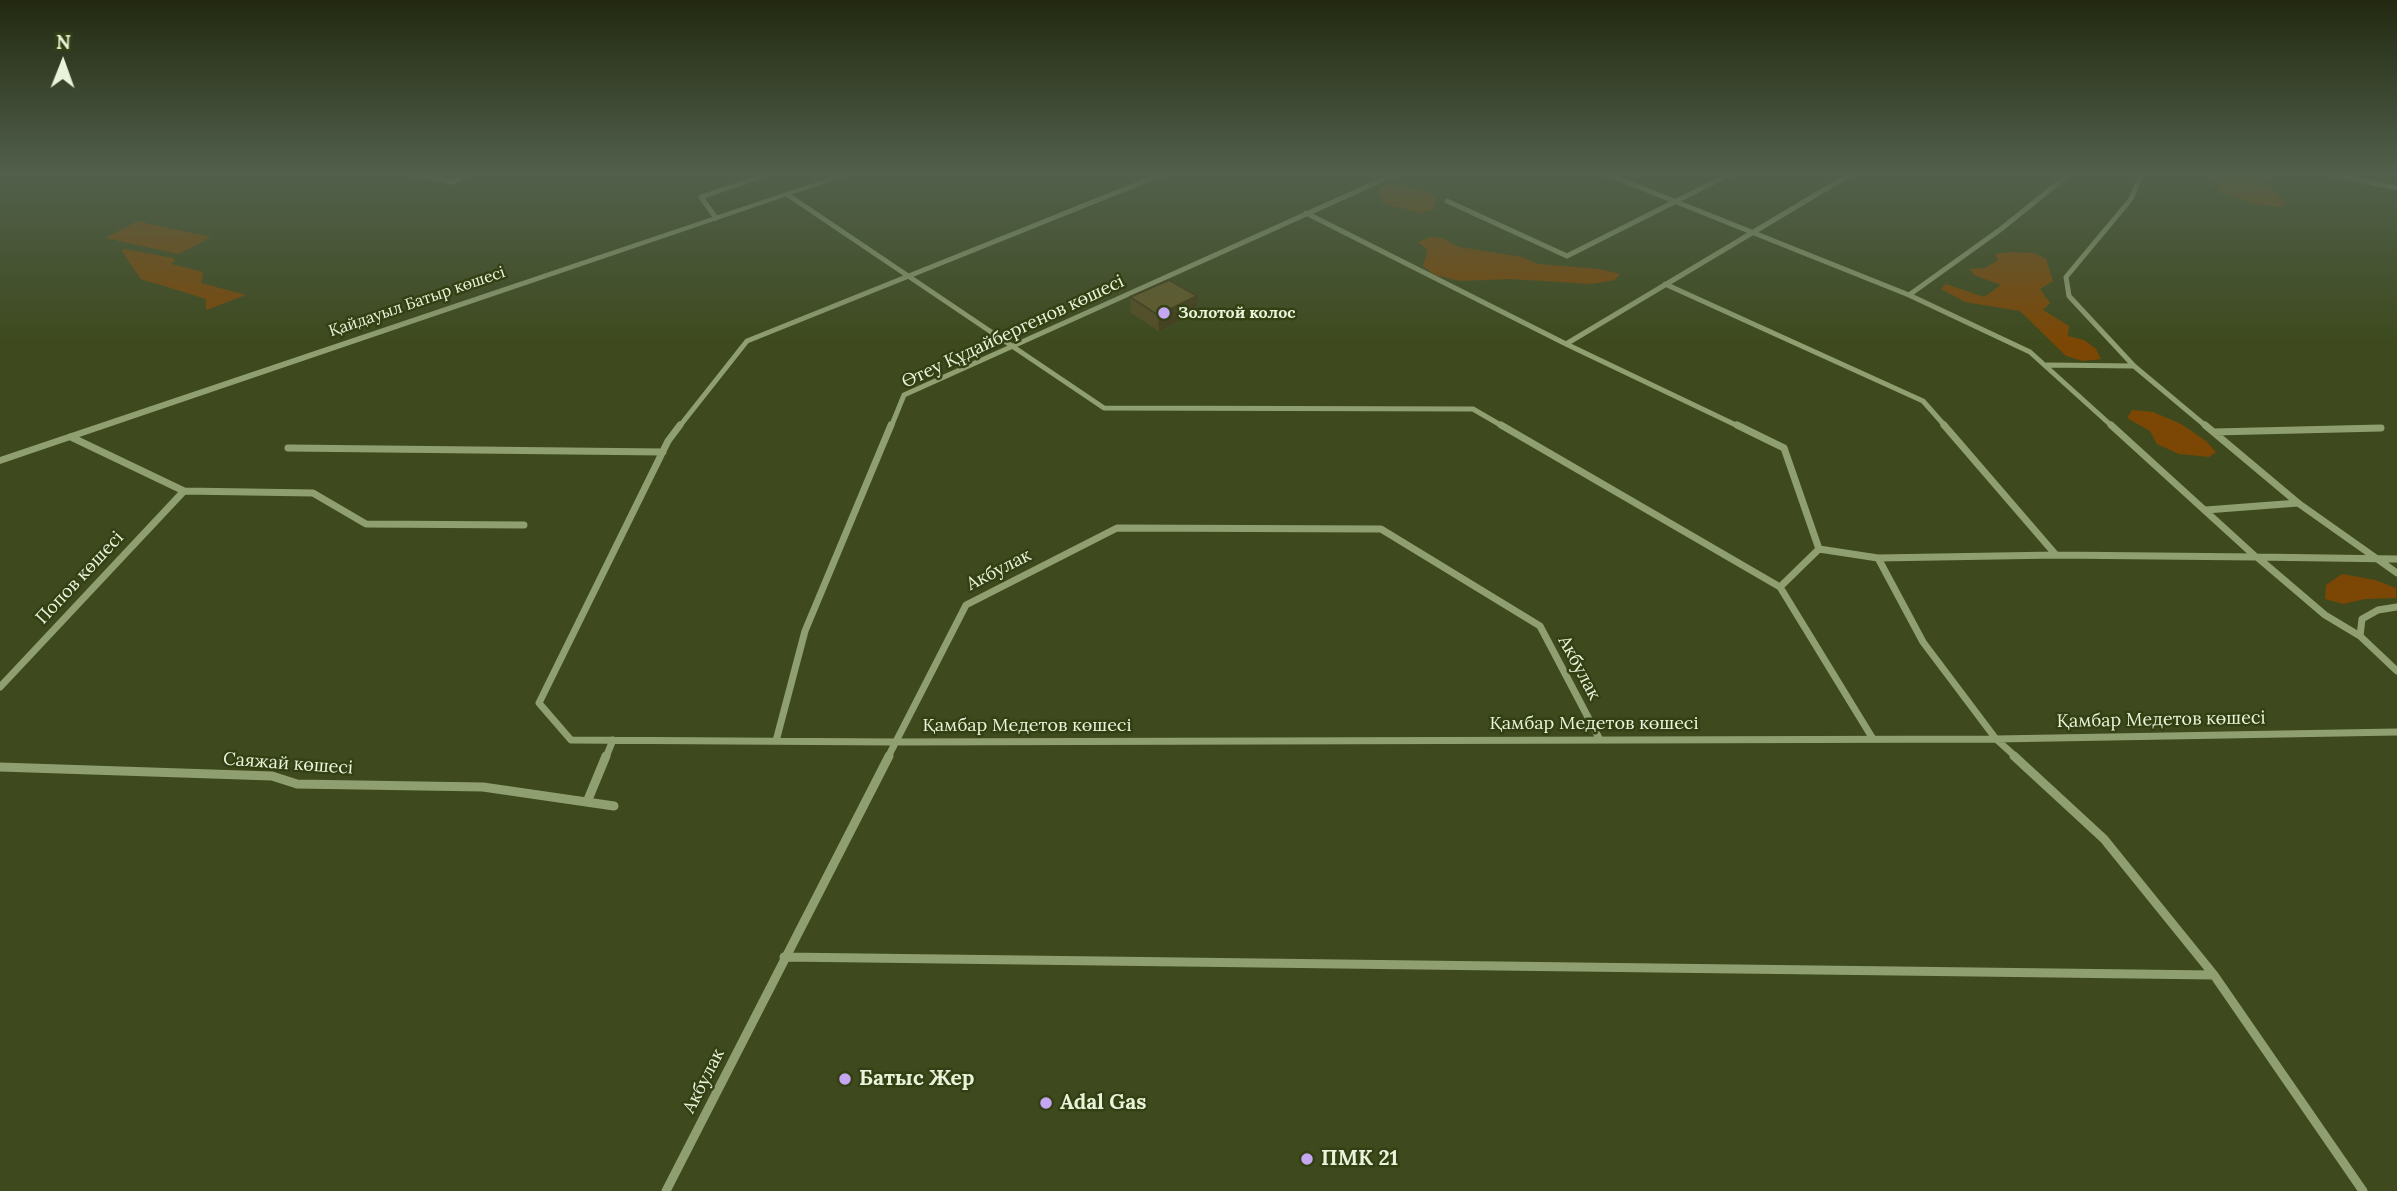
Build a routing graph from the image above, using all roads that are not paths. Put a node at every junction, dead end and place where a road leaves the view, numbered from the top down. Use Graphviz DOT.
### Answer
graph roads {
  1 [pos="679,231"];
  2 [pos="842,231"];
  3 [pos="1025,231"];
  4 [pos="1266,231"];
  5 [pos="1341,231"];
  6 [pos="1512,231"];
  7 [pos="1616,231"];
  8 [pos="1752,231"];
  9 [pos="1999,231"];
  10 [pos="2105,231"];
  11 [pos="1756,232"];
  12 [pos="912,277"];
  13 [pos="1665,284"];
  14 [pos="1909,295"];
  15 [pos="1566,344"];
  16 [pos="1009,345"];
  17 [pos="2047,365"];
  18 [pos="2134,366"];
  19 [pos="2381,428"];
  20 [pos="2214,432"];
  21 [pos="71,437"];
  22 [pos="288,447"];
  23 [pos="663,452"];
  24 [pos="0,461"];
  25 [pos="184,491"];
  26 [pos="2298,503"];
  27 [pos="2206,510"];
  28 [pos="524,525"];
  29 [pos="1819,549"];
  30 [pos="2056,555"];
  31 [pos="2256,557"];
  32 [pos="1878,558"];
  33 [pos="2397,559"];
  34 [pos="2378,560"];
  35 [pos="2397,573"];
  36 [pos="1780,587"];
  37 [pos="2397,607"];
  38 [pos="2360,636"];
  39 [pos="2397,671"];
  40 [pos="0,687"];
  41 [pos="2397,732"];
  42 [pos="1873,739"];
  43 [pos="1996,739"];
  44 [pos="612,740"];
  45 [pos="1600,740"];
  46 [pos="776,741"];
  47 [pos="895,742"];
  48 [pos="0,767"];
  49 [pos="587,802"];
  50 [pos="614,806"];
  51 [pos="784,957"];
  52 [pos="2214,975"];
  53 [pos="666,1191"];
  54 [pos="2363,1191"];
  1 -- 21 [label="street, Қайдауыл Батыр көшесі"];
  2 -- 12 [label="street"];
  3 -- 12 [label="street, Қамбар Медетов көшесі"];
  4 -- 16 [label="street, Өтеу Құдайбергенов көшесі"];
  5 -- 15 [label="street"];
  6 -- 7 [label="street"];
  8 -- 11 [label="street"];
  9 -- 14 [label="street"];
  10 -- 18 [label="street"];
  11 -- 13 [label="street"];
  11 -- 14 [label="street"];
  12 -- 16 [label="street"];
  12 -- 23 [label="street, Қамбар Медетов көшесі"];
  13 -- 15 [label="street"];
  13 -- 30 [label="street"];
  14 -- 17 [label="street"];
  15 -- 29 [label="street"];
  16 -- 36 [label="street"];
  16 -- 46 [label="street, Өтеу Құдайбергенов көшесі"];
  17 -- 18 [label="street"];
  17 -- 27 [label="street"];
  18 -- 20 [label="street"];
  19 -- 20 [label="street"];
  20 -- 26 [label="street"];
  21 -- 24 [label="street, Қайдауыл Батыр көшесі"];
  21 -- 25 [label="street"];
  22 -- 23 [label="street"];
  23 -- 44 [label="street, Қамбар Медетов көшесі"];
  25 -- 28 [label="street"];
  25 -- 40 [label="street, Попов көшесі"];
  26 -- 27 [label="street"];
  26 -- 34 [label="street"];
  27 -- 31 [label="street"];
  29 -- 32 [label="street"];
  29 -- 36 [label="street"];
  30 -- 31 [label="street"];
  30 -- 32 [label="street"];
  31 -- 34 [label="street"];
  31 -- 38 [label="street"];
  32 -- 43 [label="street"];
  33 -- 34 [label="street"];
  34 -- 35 [label="street"];
  36 -- 42 [label="street"];
  37 -- 38 [label="street"];
  38 -- 39 [label="street"];
  41 -- 43 [label="street, Қамбар Медетов көшесі"];
  42 -- 43 [label="street, Қамбар Медетов көшесі"];
  42 -- 45 [label="street, Қамбар Медетов көшесі"];
  43 -- 52 [label="street"];
  44 -- 46 [label="street, Қамбар Медетов көшесі"];
  44 -- 49 [label="street"];
  45 -- 47 [label="street, Қамбар Медетов көшесі"];
  45 -- 47 [label="street, Акбулак"];
  46 -- 47 [label="street, Қамбар Медетов көшесі"];
  47 -- 51 [label="street, Акбулак"];
  48 -- 49 [label="street, Саяжай көшесі"];
  49 -- 50 [label="street, Саяжай көшесі"];
  51 -- 52 [label="street"];
  51 -- 53 [label="street, Акбулак"];
  52 -- 54 [label="street"];
}
